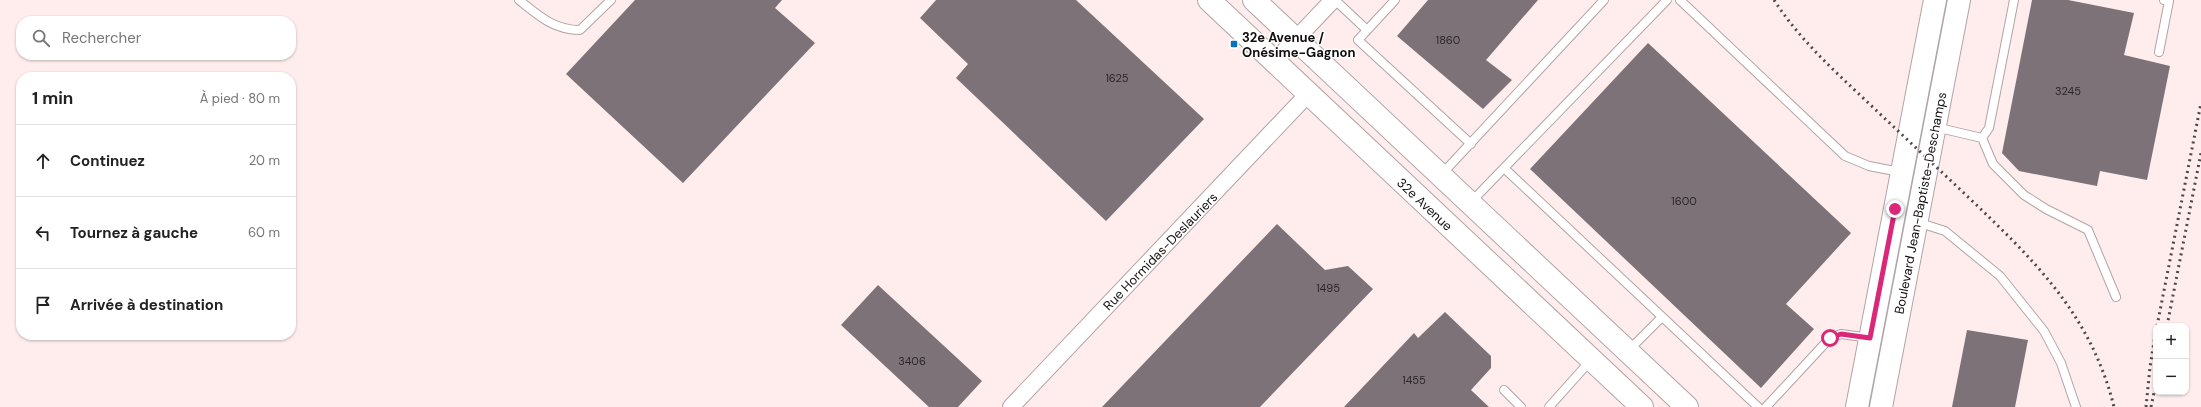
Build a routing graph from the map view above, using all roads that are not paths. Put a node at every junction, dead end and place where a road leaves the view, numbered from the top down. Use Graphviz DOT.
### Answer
graph roads {
  1 [pos="519,0"];
  2 [pos="611,0"];
  3 [pos="1208,0"];
  4 [pos="1254,0"];
  5 [pos="1334,0"];
  6 [pos="1395,0"];
  7 [pos="1604,0"];
  8 [pos="1667,0"];
  9 [pos="1680,0"];
  10 [pos="1935,0"];
  11 [pos="1959,0"];
  12 [pos="2014,0"];
  13 [pos="2164,0"];
  14 [pos="1367,30"];
  15 [pos="1296,40"];
  16 [pos="2158,52"];
  17 [pos="1274,62"];
  18 [pos="1308,94"];
  19 [pos="1935,127"];
  20 [pos="1982,138"];
  21 [pos="1471,144"];
  22 [pos="1504,168"];
  23 [pos="1902,172"];
  24 [pos="1440,176"];
  25 [pos="1898,195"];
  26 [pos="1921,200"];
  27 [pos="1469,204"];
  28 [pos="1917,222"];
  29 [pos="2116,297"];
  30 [pos="1662,317"];
  31 [pos="1870,338"];
  32 [pos="1628,351"];
  33 [pos="1591,359"];
  34 [pos="1504,390"];
  35 [pos="1011,407"];
  36 [pos="1521,407"];
  37 [pos="1549,407"];
  38 [pos="1642,407"];
  39 [pos="1687,407"];
  40 [pos="1758,407"];
  41 [pos="1766,407"];
  42 [pos="1857,407"];
  43 [pos="1881,407"];
  44 [pos="2076,407"];
  1 -- 2 [label="lane"];
  3 -- 17 [label="street, 32e Avenue"];
  4 -- 15 [label="street"];
  5 -- 14 [label="lane"];
  5 -- 15 [label="street"];
  6 -- 14 [label="lane"];
  7 -- 21 [label="lane"];
  8 -- 22 [label="lane"];
  9 -- 23 [label="lane"];
  10 -- 23 [label="street, Boulevard Jean-Baptiste-Deschamps"];
  11 -- 19 [label="street, Boulevard Jean-Baptiste-Deschamps"];
  12 -- 20 [label="lane"];
  13 -- 16 [label="lane"];
  14 -- 21 [label="lane"];
  15 -- 17 [label="street"];
  15 -- 24 [label="street"];
  17 -- 18 [label="street, 32e Avenue"];
  18 -- 33 [label="street, 32e Avenue"];
  18 -- 35 [label="street, Rue Hormidas-Deslauriers"];
  19 -- 20 [label="lane"];
  19 -- 26 [label="street, Boulevard Jean-Baptiste-Deschamps"];
  20 -- 29 [label="lane"];
  21 -- 24 [label="lane"];
  22 -- 27 [label="lane"];
  22 -- 30 [label="lane"];
  23 -- 25 [label="street, Boulevard Jean-Baptiste-Deschamps"];
  24 -- 27 [label="street"];
  25 -- 26 [label="street"];
  25 -- 31 [label="street, Boulevard Jean-Baptiste-Deschamps"];
  26 -- 28 [label="street, Boulevard Jean-Baptiste-Deschamps"];
  27 -- 32 [label="street"];
  28 -- 43 [label="street, Boulevard Jean-Baptiste-Deschamps"];
  28 -- 44 [label="lane"];
  30 -- 32 [label="lane"];
  30 -- 40 [label="lane"];
  31 -- 41 [label="lane"];
  31 -- 42 [label="street, Boulevard Jean-Baptiste-Deschamps"];
  32 -- 39 [label="street"];
  33 -- 37 [label="lane"];
  33 -- 38 [label="street, 32e Avenue"];
  34 -- 36 [label="lane"];
}
